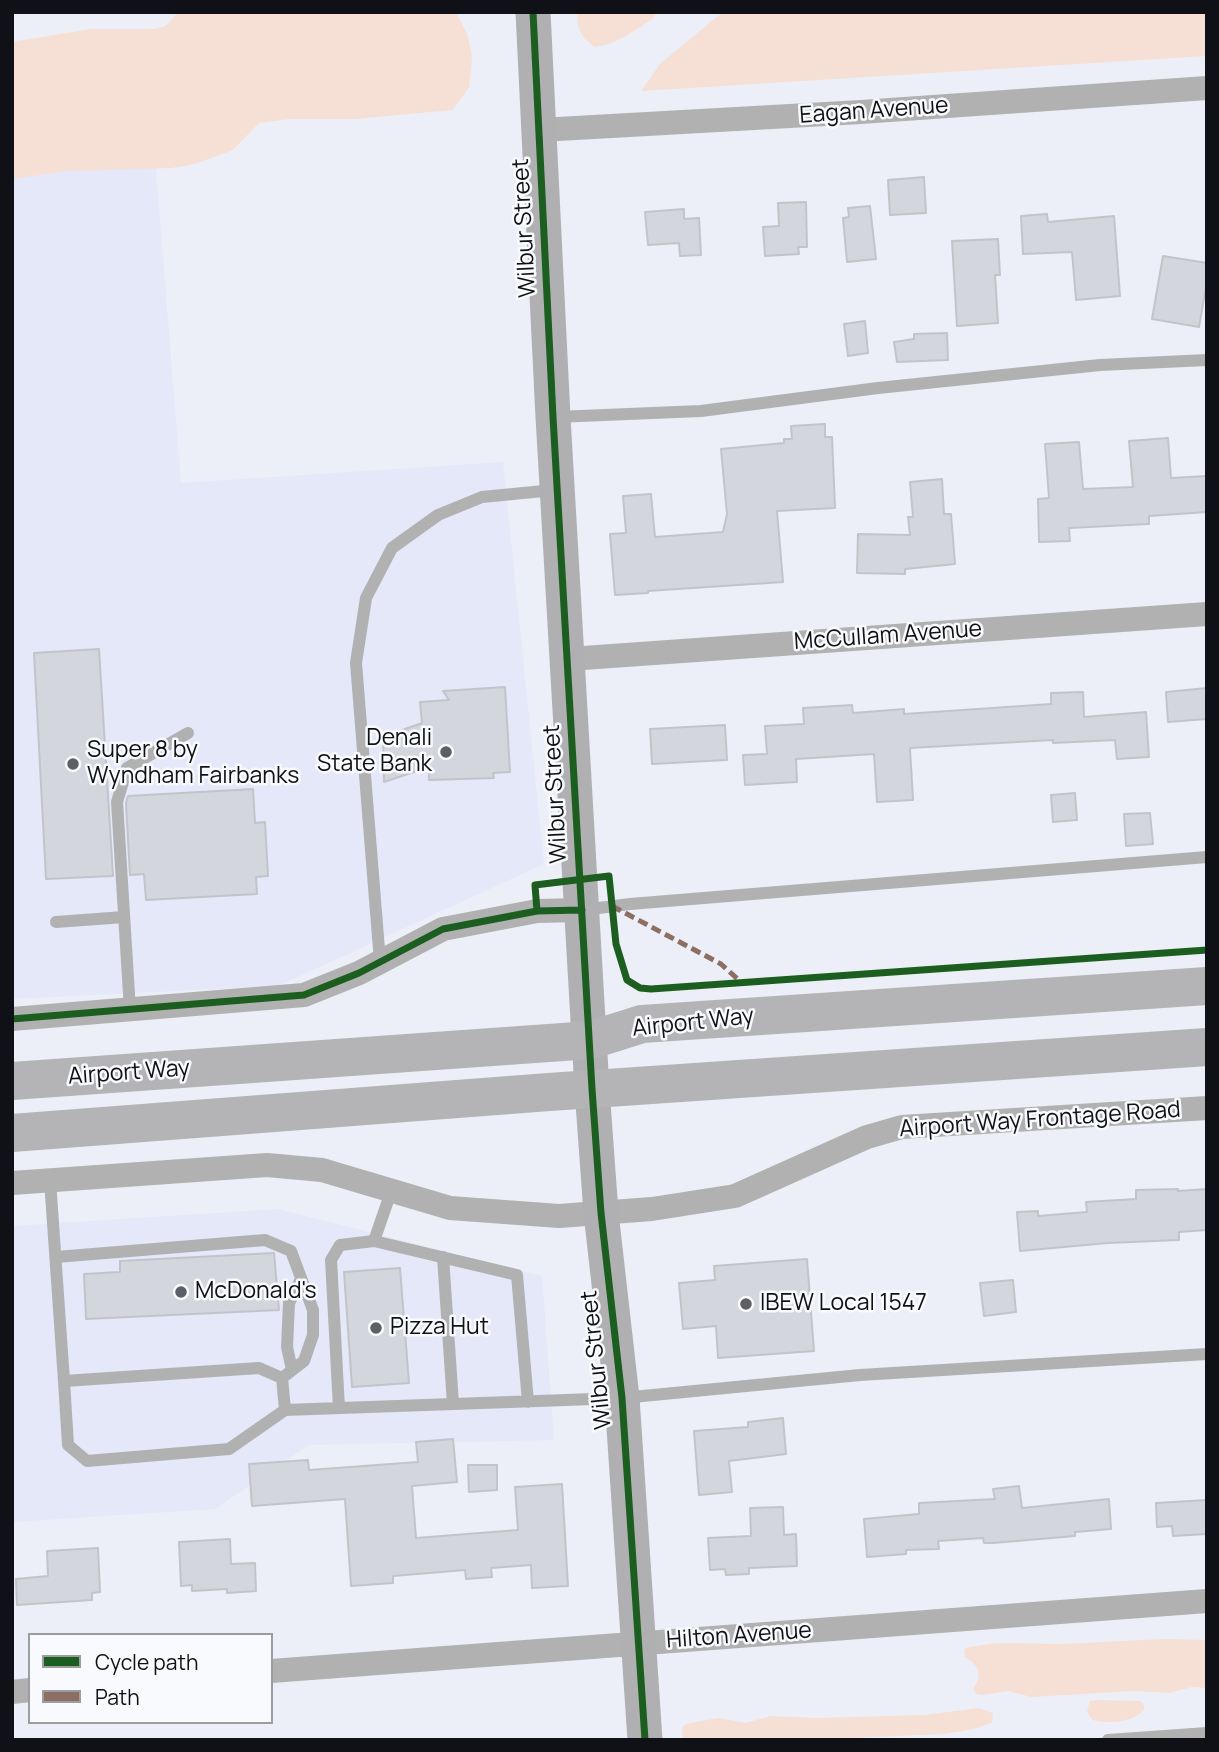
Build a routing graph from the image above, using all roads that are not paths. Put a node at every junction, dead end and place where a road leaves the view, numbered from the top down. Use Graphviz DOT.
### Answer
graph roads {
  1 [pos="533,12"];
  2 [pos="1207,88"];
  3 [pos="540,130"];
  4 [pos="1207,360"];
  5 [pos="553,417"];
  6 [pos="558,489"];
  7 [pos="1207,614"];
  8 [pos="569,659"];
  9 [pos="188,733"];
  10 [pos="1207,857"];
  11 [pos="582,910"];
  12 [pos="124,917"];
  13 [pos="56,922"];
  14 [pos="380,962"];
  15 [pos="1207,986"];
  16 [pos="130,1010"];
  17 [pos="12,1019"];
  18 [pos="591,1040"];
  19 [pos="1207,1046"];
  20 [pos="12,1081"];
  21 [pos="592,1089"];
  22 [pos="1207,1108"];
  23 [pos="12,1133"];
  24 [pos="50,1180"];
  25 [pos="12,1183"];
  26 [pos="392,1189"];
  27 [pos="601,1213"];
  28 [pos="374,1241"];
  29 [pos="56,1257"];
  30 [pos="443,1257"];
  31 [pos="300,1281"];
  32 [pos="1207,1354"];
  33 [pos="287,1374"];
  34 [pos="64,1381"];
  35 [pos="622,1398"];
  36 [pos="528,1402"];
  37 [pos="453,1404"];
  38 [pos="340,1408"];
  39 [pos="285,1410"];
  40 [pos="1207,1601"];
  41 [pos="639,1644"];
  42 [pos="273,1671"];
  43 [pos="1207,1733"];
  44 [pos="645,1740"];
  45 [pos="1108,1740"];
  1 -- 3 [label="street, Wilbur Street"];
  2 -- 3 [label="street, Eagan Avenue"];
  3 -- 5 [label="street, Wilbur Street"];
  4 -- 5 [label="lane"];
  5 -- 6 [label="street, Wilbur Street"];
  6 -- 8 [label="street, Wilbur Street"];
  6 -- 14 [label="lane"];
  7 -- 8 [label="street, McCullam Avenue"];
  8 -- 11 [label="street, Wilbur Street"];
  9 -- 12 [label="lane"];
  10 -- 11 [label="lane"];
  11 -- 14 [label="street"];
  11 -- 18 [label="street, Wilbur Street"];
  12 -- 13 [label="lane"];
  12 -- 16 [label="lane"];
  14 -- 16 [label="street"];
  15 -- 18 [label="main road, Airport Way"];
  16 -- 17 [label="street"];
  18 -- 20 [label="main road, Airport Way"];
  18 -- 21 [label="street, Wilbur Street"];
  19 -- 21 [label="main road"];
  21 -- 23 [label="main road"];
  21 -- 27 [label="street, Wilbur Street"];
  22 -- 27 [label="street, Airport Way Frontage Road"];
  24 -- 25 [label="street, Airport Way Frontage Road"];
  24 -- 26 [label="street, Airport Way Frontage Road"];
  24 -- 29 [label="lane"];
  26 -- 27 [label="street, Airport Way Frontage Road"];
  26 -- 28 [label="lane"];
  27 -- 35 [label="street, Wilbur Street"];
  28 -- 30 [label="lane"];
  28 -- 38 [label="lane"];
  29 -- 31 [label="lane"];
  29 -- 34 [label="lane"];
  30 -- 36 [label="lane"];
  30 -- 37 [label="lane"];
  31 -- 33 [label="lane"];
  31 -- 33 [label="lane"];
  32 -- 35 [label="lane"];
  33 -- 34 [label="lane"];
  33 -- 39 [label="lane"];
  34 -- 39 [label="lane"];
  35 -- 36 [label="lane"];
  35 -- 41 [label="street, Wilbur Street"];
  36 -- 37 [label="lane"];
  37 -- 38 [label="lane"];
  38 -- 39 [label="lane"];
  40 -- 41 [label="street, Hilton Avenue"];
  41 -- 42 [label="street, Hilton Avenue"];
  41 -- 44 [label="street, Wilbur Street"];
  43 -- 45 [label="lane"];
}
